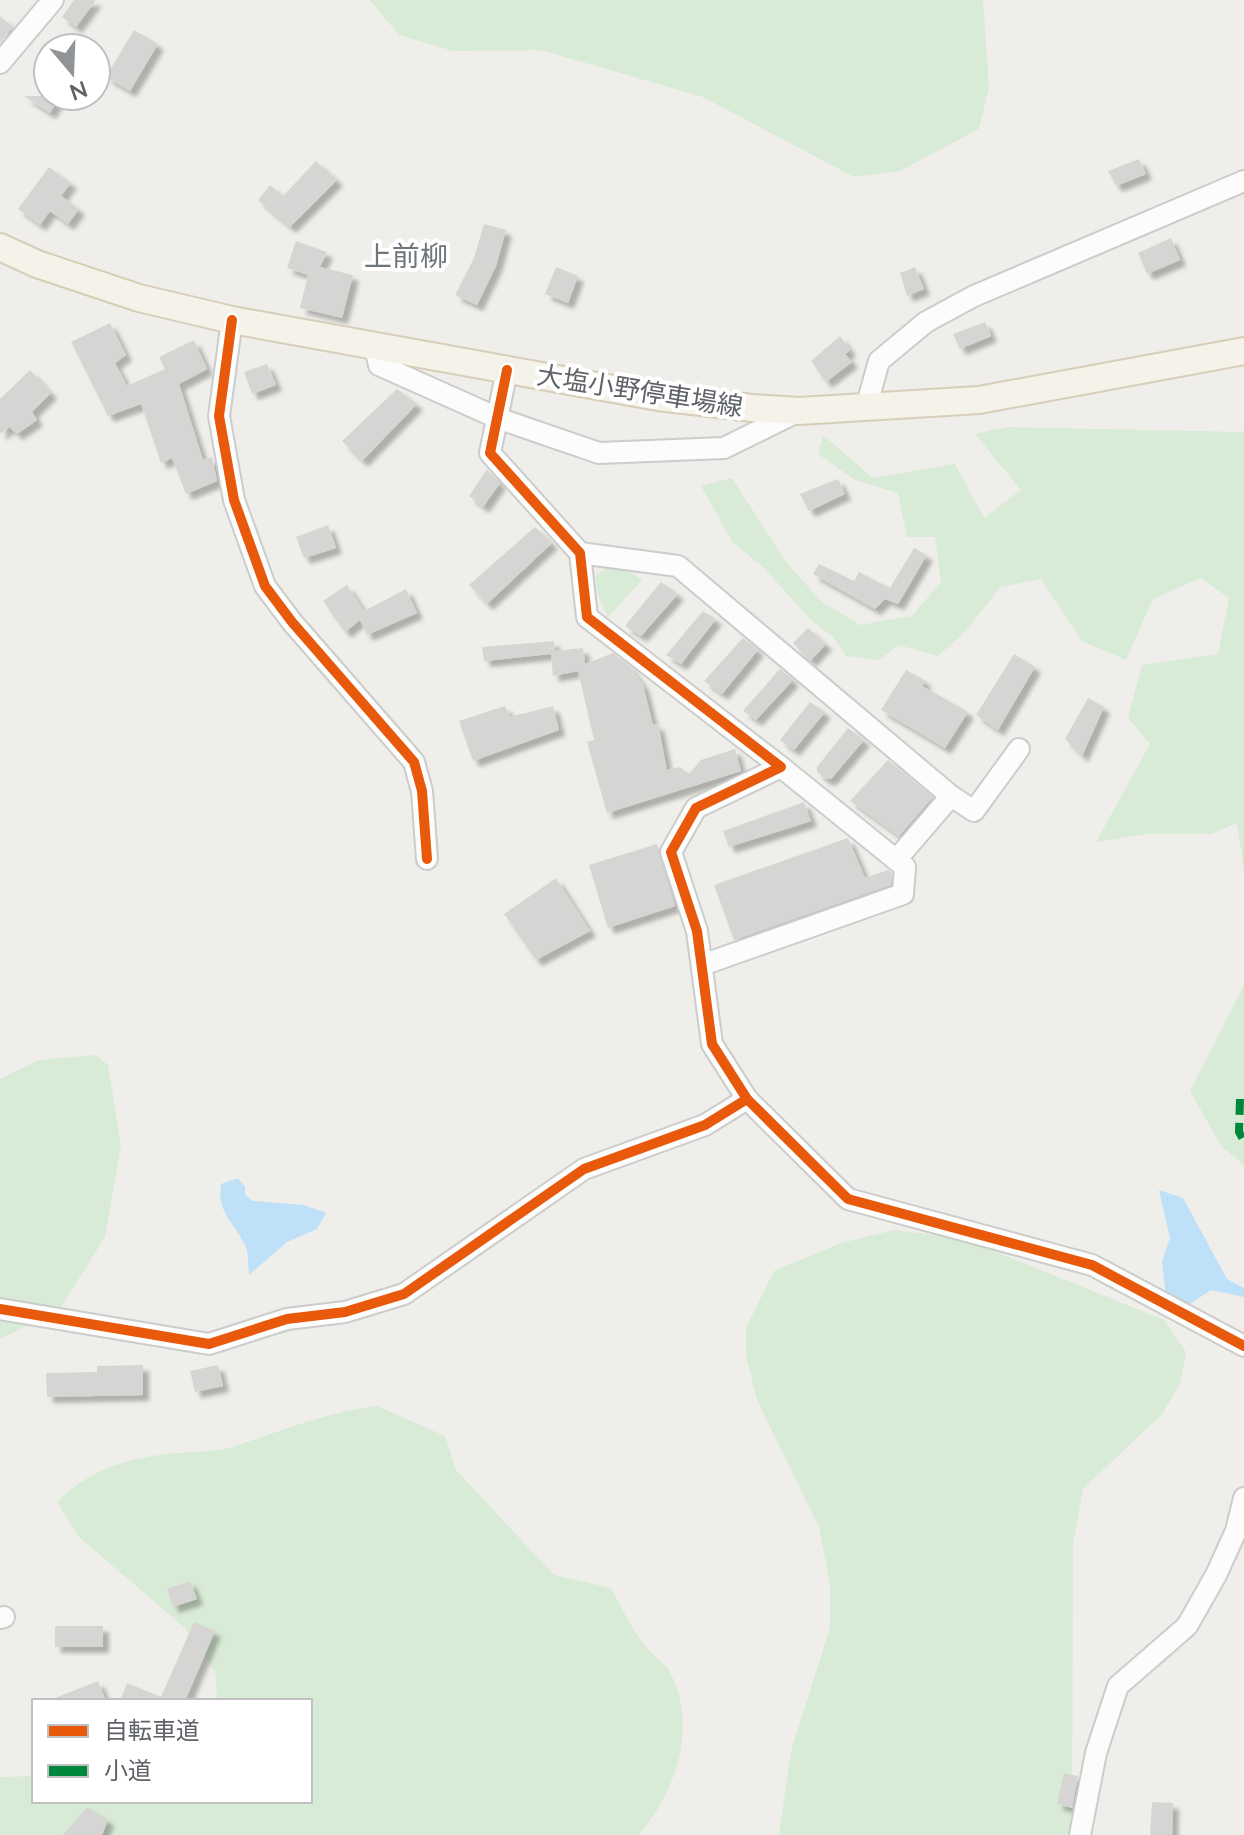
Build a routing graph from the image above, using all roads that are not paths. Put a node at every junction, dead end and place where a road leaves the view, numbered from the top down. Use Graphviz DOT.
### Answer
graph roads {
  1 [pos="53,0"];
  2 [pos="0,63"];
  3 [pos="1244,181"];
  4 [pos="0,247"];
  5 [pos="232,320"];
  6 [pos="375,347"];
  7 [pos="1244,351"];
  8 [pos="507,370"];
  9 [pos="866,408"];
  10 [pos="799,411"];
  11 [pos="500,419"];
  12 [pos="580,553"];
  13 [pos="1019,749"];
  14 [pos="781,767"];
  15 [pos="951,796"];
  16 [pos="427,859"];
  17 [pos="896,860"];
  18 [pos="702,965"];
  19 [pos="747,1099"];
  20 [pos="0,1309"];
  21 [pos="1244,1346"];
  22 [pos="1244,1498"];
  23 [pos="1080,1835"];
  1 -- 2 [label="street"];
  3 -- 9 [label="street"];
  4 -- 5 [label="main road, 大塩小野停車場線"];
  5 -- 6 [label="main road, 大塩小野停車場線"];
  5 -- 16 [label="street"];
  6 -- 8 [label="main road, 大塩小野停車場線"];
  6 -- 11 [label="street"];
  7 -- 9 [label="main road, 大塩小野停車場線"];
  8 -- 10 [label="main road, 大塩小野停車場線"];
  8 -- 11 [label="street"];
  9 -- 10 [label="main road, 大塩小野停車場線"];
  10 -- 11 [label="street"];
  11 -- 12 [label="street"];
  12 -- 14 [label="street"];
  12 -- 15 [label="street"];
  13 -- 15 [label="street"];
  14 -- 17 [label="street"];
  14 -- 18 [label="street"];
  15 -- 17 [label="street"];
  17 -- 18 [label="street"];
  18 -- 19 [label="street"];
  19 -- 20 [label="street"];
  19 -- 21 [label="street"];
  22 -- 23 [label="street"];
}
